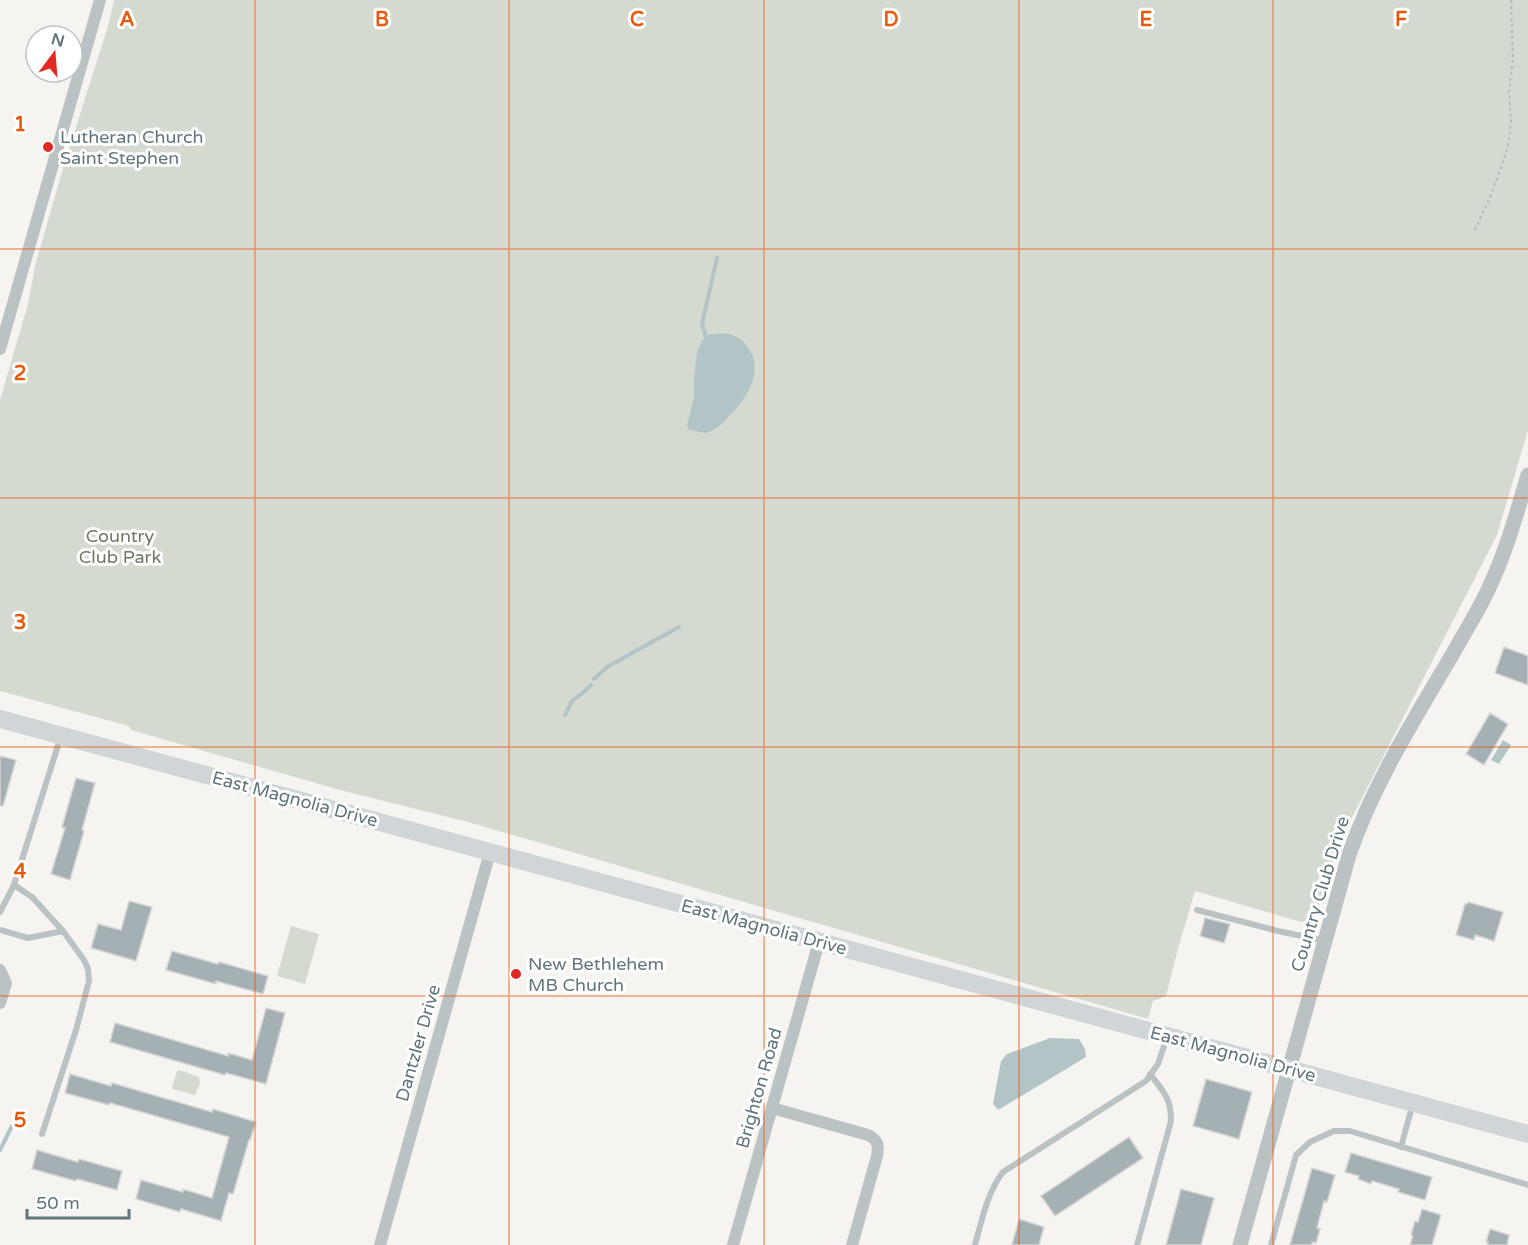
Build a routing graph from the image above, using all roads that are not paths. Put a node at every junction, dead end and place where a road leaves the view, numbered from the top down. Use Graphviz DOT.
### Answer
graph roads {
  1 [pos="100,0"];
  2 [pos="0,349"];
  3 [pos="1528,475"];
  4 [pos="0,718"];
  5 [pos="61,735"];
  6 [pos="490,852"];
  7 [pos="14,885"];
  8 [pos="1197,910"];
  9 [pos="0,912"];
  10 [pos="0,930"];
  11 [pos="63,931"];
  12 [pos="1325,941"];
  13 [pos="819,942"];
  14 [pos="0,970"];
  15 [pos="0,1003"];
  16 [pos="1167,1036"];
  17 [pos="1290,1070"];
  18 [pos="1150,1074"];
  19 [pos="1413,1103"];
  20 [pos="772,1108"];
  21 [pos="42,1134"];
  22 [pos="1528,1134"];
  23 [pos="1401,1147"];
  24 [pos="1528,1185"];
  25 [pos="380,1245"];
  26 [pos="733,1245"];
  27 [pos="852,1245"];
  28 [pos="975,1245"];
  29 [pos="1137,1245"];
  30 [pos="1240,1245"];
  31 [pos="1271,1245"];
  1 -- 2 [label="street"];
  3 -- 12 [label="street, Country Club Drive"];
  4 -- 5 [label="main road, East Magnolia Drive"];
  5 -- 6 [label="main road, East Magnolia Drive"];
  5 -- 7 [label="lane"];
  6 -- 13 [label="main road, East Magnolia Drive"];
  6 -- 25 [label="street, Dantzler Drive"];
  7 -- 9 [label="lane"];
  7 -- 11 [label="lane"];
  8 -- 12 [label="lane"];
  10 -- 11 [label="lane"];
  11 -- 21 [label="lane"];
  12 -- 17 [label="street, Country Club Drive"];
  13 -- 16 [label="main road, East Magnolia Drive"];
  13 -- 20 [label="street, Brighton Road"];
  14 -- 15 [label="street"];
  16 -- 17 [label="main road, East Magnolia Drive"];
  16 -- 18 [label="lane"];
  17 -- 19 [label="main road, East Magnolia Drive"];
  17 -- 30 [label="street, Country Club Drive"];
  18 -- 28 [label="lane"];
  18 -- 29 [label="lane"];
  19 -- 22 [label="main road, East Magnolia Drive"];
  19 -- 23 [label="lane"];
  20 -- 26 [label="street, Brighton Road"];
  20 -- 27 [label="street"];
  23 -- 24 [label="lane"];
  23 -- 31 [label="lane"];
}
